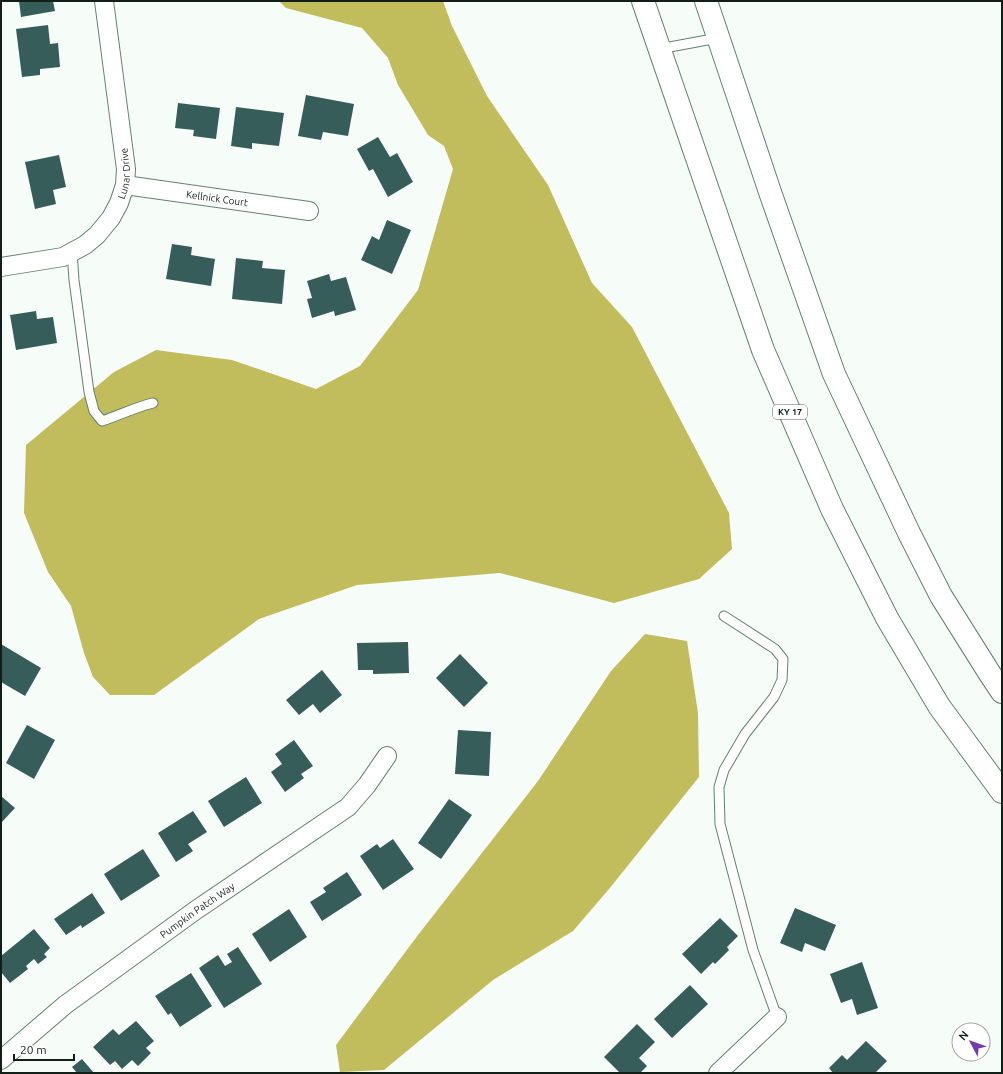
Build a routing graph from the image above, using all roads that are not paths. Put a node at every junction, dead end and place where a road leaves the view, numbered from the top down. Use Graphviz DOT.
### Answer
graph roads {
  1 [pos="104,1"];
  2 [pos="643,1"];
  3 [pos="706,1"];
  4 [pos="718,38"];
  5 [pos="659,49"];
  6 [pos="125,185"];
  7 [pos="310,211"];
  8 [pos="72,252"];
  9 [pos="1,267"];
  10 [pos="153,403"];
  11 [pos="724,616"];
  12 [pos="1002,692"];
  13 [pos="386,756"];
  14 [pos="1002,792"];
  15 [pos="776,1017"];
  16 [pos="1,1060"];
  17 [pos="718,1073"];
  1 -- 6 [label="street, Lunar Drive"];
  2 -- 5 [label="main road, KY 17"];
  3 -- 4 [label="main road"];
  4 -- 5 [label="lane"];
  4 -- 12 [label="main road"];
  5 -- 14 [label="main road, KY 17"];
  6 -- 7 [label="street, Kellnick Court"];
  6 -- 8 [label="street, Lunar Drive"];
  8 -- 9 [label="street, Lunar Drive"];
  8 -- 10 [label="lane"];
  11 -- 15 [label="lane"];
  13 -- 16 [label="street, Pumpkin Patch Way"];
  15 -- 17 [label="street"];
}
